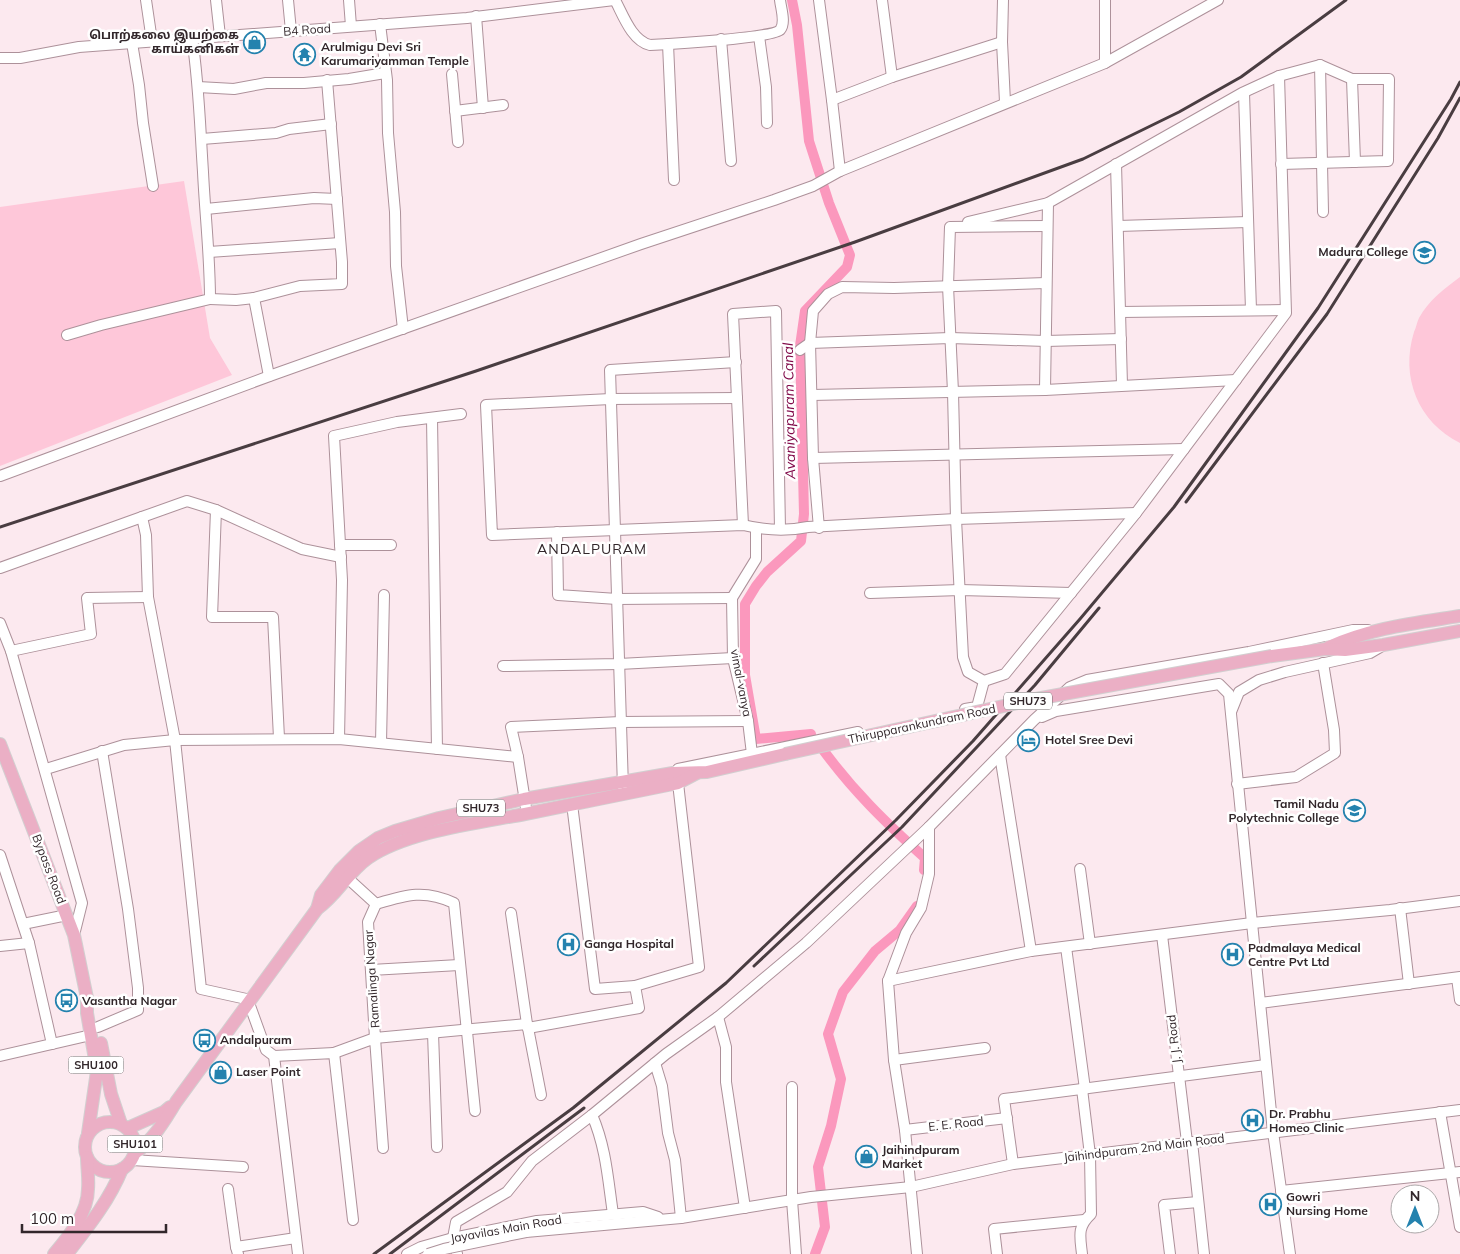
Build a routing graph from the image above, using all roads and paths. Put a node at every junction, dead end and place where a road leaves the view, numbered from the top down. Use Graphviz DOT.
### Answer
graph roads {
  1 [pos="146,0"];
  2 [pos="216,0"];
  3 [pos="288,0"];
  4 [pos="349,0"];
  5 [pos="611,0"];
  6 [pos="780,0"];
  7 [pos="819,0"];
  8 [pos="882,0"];
  9 [pos="1003,0"];
  10 [pos="1106,0"];
  11 [pos="1218,0"];
  12 [pos="545,4"];
  13 [pos="476,16"];
  14 [pos="380,24"];
  15 [pos="351,26"];
  16 [pos="291,31"];
  17 [pos="220,36"];
  18 [pos="759,36"];
  19 [pos="192,38"];
  20 [pos="721,39"];
  21 [pos="152,42"];
  22 [pos="1002,42"];
  23 [pos="132,43"];
  24 [pos="668,44"];
  25 [pos="0,58"];
  26 [pos="1105,63"];
  27 [pos="1320,65"];
  28 [pos="385,73"];
  29 [pos="452,74"];
  30 [pos="1279,76"];
  31 [pos="892,77"];
  32 [pos="1352,79"];
  33 [pos="327,80"];
  34 [pos="198,87"];
  35 [pos="1244,93"];
  36 [pos="832,100"];
  37 [pos="1006,102"];
  38 [pos="504,105"];
  39 [pos="483,108"];
  40 [pos="455,110"];
  41 [pos="767,123"];
  42 [pos="331,124"];
  43 [pos="202,139"];
  44 [pos="458,142"];
  45 [pos="731,161"];
  46 [pos="1355,162"];
  47 [pos="1321,163"];
  48 [pos="1116,164"];
  49 [pos="1281,164"];
  50 [pos="840,171"];
  51 [pos="674,180"];
  52 [pos="153,186"];
  53 [pos="336,199"];
  54 [pos="1048,202"];
  55 [pos="206,209"];
  56 [pos="1324,212"];
  57 [pos="1248,222"];
  58 [pos="1047,226"];
  59 [pos="1118,226"];
  60 [pos="950,227"];
  61 [pos="340,243"];
  62 [pos="209,252"];
  63 [pos="1046,283"];
  64 [pos="948,286"];
  65 [pos="210,298"];
  66 [pos="254,298"];
  67 [pos="1251,310"];
  68 [pos="1286,310"];
  69 [pos="1120,312"];
  70 [pos="403,329"];
  71 [pos="67,335"];
  72 [pos="950,338"];
  73 [pos="1121,339"];
  74 [pos="1046,341"];
  75 [pos="810,343"];
  76 [pos="800,350"];
  77 [pos="736,362"];
  78 [pos="270,376"];
  79 [pos="1236,380"];
  80 [pos="1122,385"];
  81 [pos="1045,390"];
  82 [pos="953,392"];
  83 [pos="812,395"];
  84 [pos="737,398"];
  85 [pos="611,399"];
  86 [pos="461,414"];
  87 [pos="432,418"];
  88 [pos="1184,449"];
  89 [pos="955,455"];
  90 [pos="813,458"];
  91 [pos="0,476"];
  92 [pos="216,510"];
  93 [pos="1136,513"];
  94 [pos="142,517"];
  95 [pos="956,519"];
  96 [pos="743,525"];
  97 [pos="814,527"];
  98 [pos="756,528"];
  99 [pos="780,529"];
  100 [pos="615,530"];
  101 [pos="557,532"];
  102 [pos="340,545"];
  103 [pos="391,545"];
  104 [pos="341,557"];
  105 [pos="0,568"];
  106 [pos="960,590"];
  107 [pos="870,593"];
  108 [pos="1071,593"];
  109 [pos="384,596"];
  110 [pos="148,597"];
  111 [pos="732,598"];
  112 [pos="618,599"];
  113 [pos="1460,616"];
  114 [pos="0,623"];
  115 [pos="1379,631"];
  116 [pos="1460,631"];
  117 [pos="1383,645"];
  118 [pos="1325,649"];
  119 [pos="12,651"];
  120 [pos="733,658"];
  121 [pos="1194,662"];
  122 [pos="1323,663"];
  123 [pos="620,664"];
  124 [pos="503,666"];
  125 [pos="984,681"];
  126 [pos="1198,687"];
  127 [pos="1230,714"];
  128 [pos="1034,720"];
  129 [pos="748,721"];
  130 [pos="621,722"];
  131 [pos="279,738"];
  132 [pos="339,739"];
  133 [pos="175,740"];
  134 [pos="381,743"];
  135 [pos="0,744"];
  136 [pos="437,749"];
  137 [pos="102,752"];
  138 [pos="752,754"];
  139 [pos="1000,755"];
  140 [pos="518,756"];
  141 [pos="46,769"];
  142 [pos="675,778"];
  143 [pos="1237,784"];
  144 [pos="623,787"];
  145 [pos="524,799"];
  146 [pos="572,804"];
  147 [pos="527,814"];
  148 [pos="928,826"];
  149 [pos="0,854"];
  150 [pos="1080,869"];
  151 [pos="343,874"];
  152 [pos="1460,901"];
  153 [pos="376,904"];
  154 [pos="1400,908"];
  155 [pos="511,914"];
  156 [pos="67,915"];
  157 [pos="1252,923"];
  158 [pos="23,924"];
  159 [pos="74,934"];
  160 [pos="1162,934"];
  161 [pos="29,943"];
  162 [pos="1090,944"];
  163 [pos="0,946"];
  164 [pos="1066,947"];
  165 [pos="1031,951"];
  166 [pos="459,965"];
  167 [pos="371,970"];
  168 [pos="1458,978"];
  169 [pos="888,981"];
  170 [pos="1409,984"];
  171 [pos="635,986"];
  172 [pos="1460,1000"];
  173 [pos="250,1002"];
  174 [pos="1260,1003"];
  175 [pos="718,1017"];
  176 [pos="528,1026"];
  177 [pos="466,1030"];
  178 [pos="94,1031"];
  179 [pos="433,1033"];
  180 [pos="376,1038"];
  181 [pos="52,1044"];
  182 [pos="985,1048"];
  183 [pos="334,1053"];
  184 [pos="0,1056"];
  185 [pos="274,1056"];
  186 [pos="894,1060"];
  187 [pos="655,1063"];
  188 [pos="1266,1065"];
  189 [pos="1179,1077"];
  190 [pos="792,1087"];
  191 [pos="1083,1089"];
  192 [pos="541,1095"];
  193 [pos="176,1102"];
  194 [pos="1460,1110"];
  195 [pos="474,1111"];
  196 [pos="1440,1112"];
  197 [pos="592,1115"];
  198 [pos="1007,1118"];
  199 [pos="124,1126"];
  200 [pos="905,1130"];
  201 [pos="1273,1132"];
  202 [pos="88,1133"];
  203 [pos="1189,1142"];
  204 [pos="437,1147"];
  205 [pos="383,1148"];
  206 [pos="1090,1154"];
  207 [pos="87,1157"];
  208 [pos="130,1161"];
  209 [pos="1013,1164"];
  210 [pos="243,1166"];
  211 [pos="1455,1173"];
  212 [pos="911,1187"];
  213 [pos="228,1189"];
  214 [pos="1281,1191"];
  215 [pos="811,1197"];
  216 [pos="792,1200"];
  217 [pos="1198,1202"];
  218 [pos="745,1208"];
  219 [pos="613,1214"];
  220 [pos="681,1218"];
  221 [pos="666,1219"];
  222 [pos="354,1220"];
  223 [pos="1084,1220"];
  224 [pos="1460,1227"];
  225 [pos="296,1238"];
  226 [pos="453,1238"];
  227 [pos="237,1250"];
  228 [pos="54,1254"];
  229 [pos="67,1254"];
  230 [pos="298,1254"];
  231 [pos="407,1254"];
  232 [pos="428,1254"];
  233 [pos="457,1254"];
  234 [pos="796,1254"];
  235 [pos="917,1254"];
  236 [pos="997,1254"];
  237 [pos="1082,1254"];
  238 [pos="1170,1254"];
  239 [pos="1204,1254"];
  240 [pos="1290,1254"];
  1 -- 21 [label="street"];
  2 -- 17 [label="street"];
  3 -- 16 [label="street"];
  4 -- 15 [label="street"];
  5 -- 12 [label="street, B4 Road"];
  5 -- 24 [label="street"];
  6 -- 18 [label="street"];
  7 -- 36 [label="street"];
  8 -- 31 [label="street"];
  9 -- 22 [label="street"];
  10 -- 26 [label="street"];
  11 -- 26 [label="street"];
  12 -- 13 [label="street, B4 Road"];
  13 -- 14 [label="street, B4 Road"];
  13 -- 39 [label="street"];
  14 -- 15 [label="street, B4 Road"];
  14 -- 28 [label="street"];
  15 -- 16 [label="street, B4 Road"];
  16 -- 17 [label="street, B4 Road"];
  17 -- 19 [label="street, B4 Road"];
  18 -- 20 [label="street"];
  18 -- 41 [label="street"];
  19 -- 21 [label="street, B4 Road"];
  19 -- 34 [label="street"];
  20 -- 24 [label="street"];
  20 -- 45 [label="street"];
  21 -- 23 [label="street, B4 Road"];
  22 -- 31 [label="street"];
  22 -- 37 [label="street"];
  23 -- 25 [label="street, B4 Road"];
  23 -- 52 [label="street"];
  24 -- 51 [label="street"];
  26 -- 37 [label="street"];
  27 -- 30 [label="street"];
  27 -- 32 [label="street"];
  27 -- 47 [label="street"];
  28 -- 33 [label="street"];
  28 -- 70 [label="street"];
  29 -- 40 [label="street"];
  30 -- 48 [label="street"];
  30 -- 49 [label="street"];
  31 -- 36 [label="street"];
  32 -- 46 [label="street"];
  32 -- 46 [label="street"];
  33 -- 34 [label="street"];
  33 -- 42 [label="street"];
  34 -- 43 [label="street"];
  35 -- 57 [label="street"];
  36 -- 50 [label="street"];
  37 -- 50 [label="street"];
  38 -- 39 [label="street"];
  39 -- 40 [label="street"];
  40 -- 44 [label="street"];
  42 -- 43 [label="street"];
  42 -- 53 [label="street"];
  43 -- 55 [label="street"];
  46 -- 47 [label="street"];
  47 -- 49 [label="street"];
  47 -- 56 [label="street"];
  48 -- 54 [label="street"];
  48 -- 59 [label="street"];
  49 -- 68 [label="street"];
  50 -- 70 [label="street"];
  53 -- 55 [label="street"];
  53 -- 61 [label="street"];
  54 -- 58 [label="street"];
  54 -- 60 [label="street"];
  55 -- 62 [label="street"];
  57 -- 59 [label="street"];
  57 -- 67 [label="street"];
  58 -- 60 [label="street"];
  58 -- 63 [label="street"];
  59 -- 69 [label="street"];
  60 -- 64 [label="street"];
  61 -- 62 [label="street"];
  61 -- 66 [label="street"];
  62 -- 65 [label="street"];
  63 -- 64 [label="street"];
  63 -- 74 [label="street"];
  64 -- 72 [label="street"];
  64 -- 75 [label="street"];
  65 -- 66 [label="street"];
  65 -- 71 [label="street"];
  66 -- 78 [label="street"];
  67 -- 68 [label="street"];
  67 -- 69 [label="street"];
  68 -- 79 [label="street"];
  69 -- 73 [label="street"];
  70 -- 78 [label="street"];
  72 -- 74 [label="street"];
  72 -- 75 [label="street"];
  72 -- 82 [label="street"];
  73 -- 74 [label="street"];
  73 -- 80 [label="street"];
  74 -- 81 [label="street"];
  75 -- 76 [label="street"];
  75 -- 83 [label="street"];
  77 -- 84 [label="street"];
  77 -- 85 [label="street"];
  77 -- 99 [label="street"];
  78 -- 91 [label="street"];
  79 -- 80 [label="street"];
  79 -- 88 [label="street"];
  80 -- 81 [label="street"];
  81 -- 82 [label="street"];
  82 -- 83 [label="street"];
  82 -- 89 [label="street"];
  83 -- 90 [label="street"];
  84 -- 85 [label="street"];
  84 -- 96 [label="street"];
  85 -- 100 [label="street"];
  85 -- 101 [label="street"];
  86 -- 87 [label="street"];
  87 -- 102 [label="street"];
  87 -- 136 [label="street"];
  88 -- 89 [label="street"];
  88 -- 93 [label="street"];
  89 -- 90 [label="street"];
  89 -- 95 [label="street"];
  90 -- 97 [label="street"];
  92 -- 94 [label="street"];
  92 -- 104 [label="street"];
  92 -- 131 [label="street"];
  93 -- 95 [label="street"];
  93 -- 108 [label="street"];
  94 -- 105 [label="street"];
  94 -- 110 [label="street"];
  95 -- 97 [label="street"];
  95 -- 106 [label="street"];
  96 -- 98 [label="street"];
  96 -- 100 [label="street"];
  97 -- 99 [label="street"];
  98 -- 99 [label="street"];
  98 -- 111 [label="street"];
  100 -- 101 [label="street"];
  100 -- 112 [label="street"];
  101 -- 112 [label="street"];
  102 -- 103 [label="street"];
  102 -- 104 [label="street"];
  104 -- 132 [label="street"];
  106 -- 107 [label="street"];
  106 -- 108 [label="street"];
  106 -- 125 [label="street"];
  108 -- 125 [label="street"];
  109 -- 134 [label="street"];
  110 -- 119 [label="street"];
  110 -- 133 [label="street"];
  111 -- 112 [label="street"];
  111 -- 120 [label="street, vimal-vanya"];
  112 -- 123 [label="street"];
  113 -- 115 [label="main road, Thirupparankundram Road / SHU73"];
  114 -- 119 [label="street"];
  115 -- 118 [label="main road, Thirupparankundram Road / SHU73"];
  115 -- 121 [label="street"];
  116 -- 117 [label="main road, Thirupparankundram Road / SHU73"];
  117 -- 118 [label="main road, Thirupparankundram Road / SHU73"];
  117 -- 122 [label="street"];
  118 -- 142 [label="main road, Thirupparankundram Road / SHU73, bridge"];
  119 -- 141 [label="street"];
  120 -- 123 [label="street"];
  120 -- 129 [label="street, vimal-vanya"];
  121 -- 126 [label="street"];
  121 -- 128 [label="street"];
  122 -- 127 [label="street"];
  122 -- 143 [label="street"];
  123 -- 124 [label="street"];
  123 -- 130 [label="street"];
  125 -- 138 [label="street"];
  126 -- 127 [label="street"];
  126 -- 128 [label="street"];
  127 -- 143 [label="street"];
  128 -- 139 [label="street"];
  129 -- 130 [label="street"];
  129 -- 138 [label="street, vimal-vanya"];
  130 -- 140 [label="street"];
  130 -- 144 [label="street"];
  131 -- 132 [label="street"];
  131 -- 133 [label="street"];
  132 -- 134 [label="street"];
  133 -- 137 [label="street"];
  133 -- 173 [label="street"];
  134 -- 136 [label="street"];
  135 -- 156 [label="main road, Bypass Road / SHU100"];
  136 -- 140 [label="street"];
  137 -- 141 [label="street"];
  137 -- 178 [label="street"];
  138 -- 142 [label="street"];
  139 -- 148 [label="street"];
  139 -- 165 [label="street"];
  140 -- 145 [label="street"];
  141 -- 159 [label="street"];
  142 -- 144 [label="main road, Thirupparankundram Road / SHU73"];
  142 -- 171 [label="street"];
  143 -- 157 [label="street"];
  144 -- 145 [label="main road, Thirupparankundram Road / SHU73"];
  144 -- 146 [label="main road, Thirupparankundram Road / SHU73"];
  145 -- 147 [label="street"];
  145 -- 151 [label="main road, Thirupparankundram Road / SHU73"];
  146 -- 147 [label="main road, Thirupparankundram Road / SHU73"];
  146 -- 171 [label="street"];
  147 -- 151 [label="main road, Thirupparankundram Road / SHU73"];
  148 -- 169 [label="street"];
  148 -- 175 [label="street"];
  149 -- 158 [label="street"];
  150 -- 162 [label="street"];
  151 -- 153 [label="street"];
  151 -- 173 [label="main road, Thirupparankundram Road / SHU73"];
  152 -- 154 [label="street"];
  153 -- 166 [label="street"];
  153 -- 167 [label="street, Ramalinga Nagar"];
  154 -- 157 [label="street"];
  154 -- 170 [label="street"];
  155 -- 176 [label="street"];
  156 -- 158 [label="street"];
  156 -- 159 [label="main road, Bypass Road / SHU100"];
  157 -- 160 [label="street"];
  157 -- 174 [label="street"];
  158 -- 161 [label="street"];
  159 -- 178 [label="main road, Bypass Road / SHU100"];
  160 -- 162 [label="street"];
  160 -- 189 [label="street, J. J. Road"];
  161 -- 163 [label="street"];
  161 -- 181 [label="street"];
  162 -- 164 [label="street"];
  164 -- 165 [label="street"];
  164 -- 191 [label="street"];
  165 -- 169 [label="street"];
  166 -- 167 [label="street"];
  166 -- 177 [label="street"];
  167 -- 180 [label="street, Ramalinga Nagar"];
  168 -- 170 [label="street"];
  168 -- 172 [label="street"];
  169 -- 186 [label="street"];
  170 -- 174 [label="street"];
  171 -- 176 [label="street, Ramalinga Nagar"];
  173 -- 185 [label="street"];
  173 -- 193 [label="main road, Thirupparankundram Road / SHU73"];
  174 -- 188 [label="street"];
  175 -- 187 [label="street"];
  175 -- 218 [label="street"];
  176 -- 177 [label="street, Ramalinga Nagar"];
  176 -- 192 [label="street"];
  177 -- 179 [label="street, Ramalinga Nagar"];
  177 -- 195 [label="street"];
  178 -- 181 [label="street"];
  178 -- 199 [label="main road, Bypass Road / SHU100"];
  178 -- 202 [label="main road, Bypass Road / SHU100"];
  179 -- 180 [label="street, Ramalinga Nagar"];
  179 -- 204 [label="street"];
  180 -- 183 [label="street"];
  180 -- 205 [label="street"];
  181 -- 184 [label="street"];
  182 -- 186 [label="street"];
  183 -- 185 [label="street"];
  183 -- 222 [label="street"];
  185 -- 225 [label="street"];
  186 -- 200 [label="street"];
  187 -- 197 [label="street"];
  187 -- 220 [label="street"];
  188 -- 189 [label="street"];
  188 -- 201 [label="street"];
  189 -- 191 [label="street"];
  189 -- 203 [label="street, J. J. Road"];
  190 -- 216 [label="street"];
  191 -- 198 [label="street"];
  191 -- 206 [label="street"];
  193 -- 199 [label="main road, Thirupparankundram Road / SHU73"];
  193 -- 208 [label="main road, Thirupparankundram Road / SHU73"];
  194 -- 196 [label="street, Jaihindpuram 2nd Main Road"];
  196 -- 201 [label="street, Jaihindpuram 2nd Main Road"];
  196 -- 211 [label="street"];
  197 -- 219 [label="street"];
  197 -- 226 [label="street"];
  198 -- 200 [label="street, E. E. Road"];
  198 -- 209 [label="street"];
  199 -- 202 [label="main road, SHU101"];
  199 -- 208 [label="main road, SHU101"];
  200 -- 212 [label="street"];
  201 -- 203 [label="street, Jaihindpuram 2nd Main Road"];
  201 -- 214 [label="street"];
  202 -- 207 [label="main road"];
  203 -- 206 [label="street, Jaihindpuram 2nd Main Road"];
  203 -- 217 [label="street, J. J. Road"];
  206 -- 209 [label="street, Jaihindpuram 2nd Main Road"];
  206 -- 223 [label="street"];
  207 -- 208 [label="main road, SHU101"];
  207 -- 228 [label="main road"];
  208 -- 210 [label="street"];
  208 -- 229 [label="main road, Thirupparankundram Road / SHU101"];
  209 -- 212 [label="street, Jaihindpuram 2nd Main Road"];
  211 -- 214 [label="street"];
  211 -- 224 [label="street"];
  212 -- 215 [label="street, Jaihindpuram 2nd Main Road"];
  212 -- 235 [label="street"];
  213 -- 227 [label="street"];
  214 -- 240 [label="street"];
  215 -- 216 [label="street, Jayavilas Main Road"];
  216 -- 218 [label="street, Jayavilas Main Road"];
  216 -- 234 [label="street"];
  217 -- 238 [label="street"];
  217 -- 239 [label="street, J. J. Road"];
  218 -- 220 [label="street, Jayavilas Main Road"];
  219 -- 221 [label="street, Jayavilas Main Road"];
  219 -- 226 [label="street, Jayavilas Main Road"];
  220 -- 221 [label="street, Jayavilas Main Road"];
  221 -- 232 [label="street, Jayavilas Main Road, bridge"];
  223 -- 236 [label="street"];
  223 -- 237 [label="street"];
  225 -- 227 [label="street"];
  225 -- 230 [label="street"];
  226 -- 231 [label="street, Jayavilas Main Road"];
  226 -- 233 [label="street"];
}
